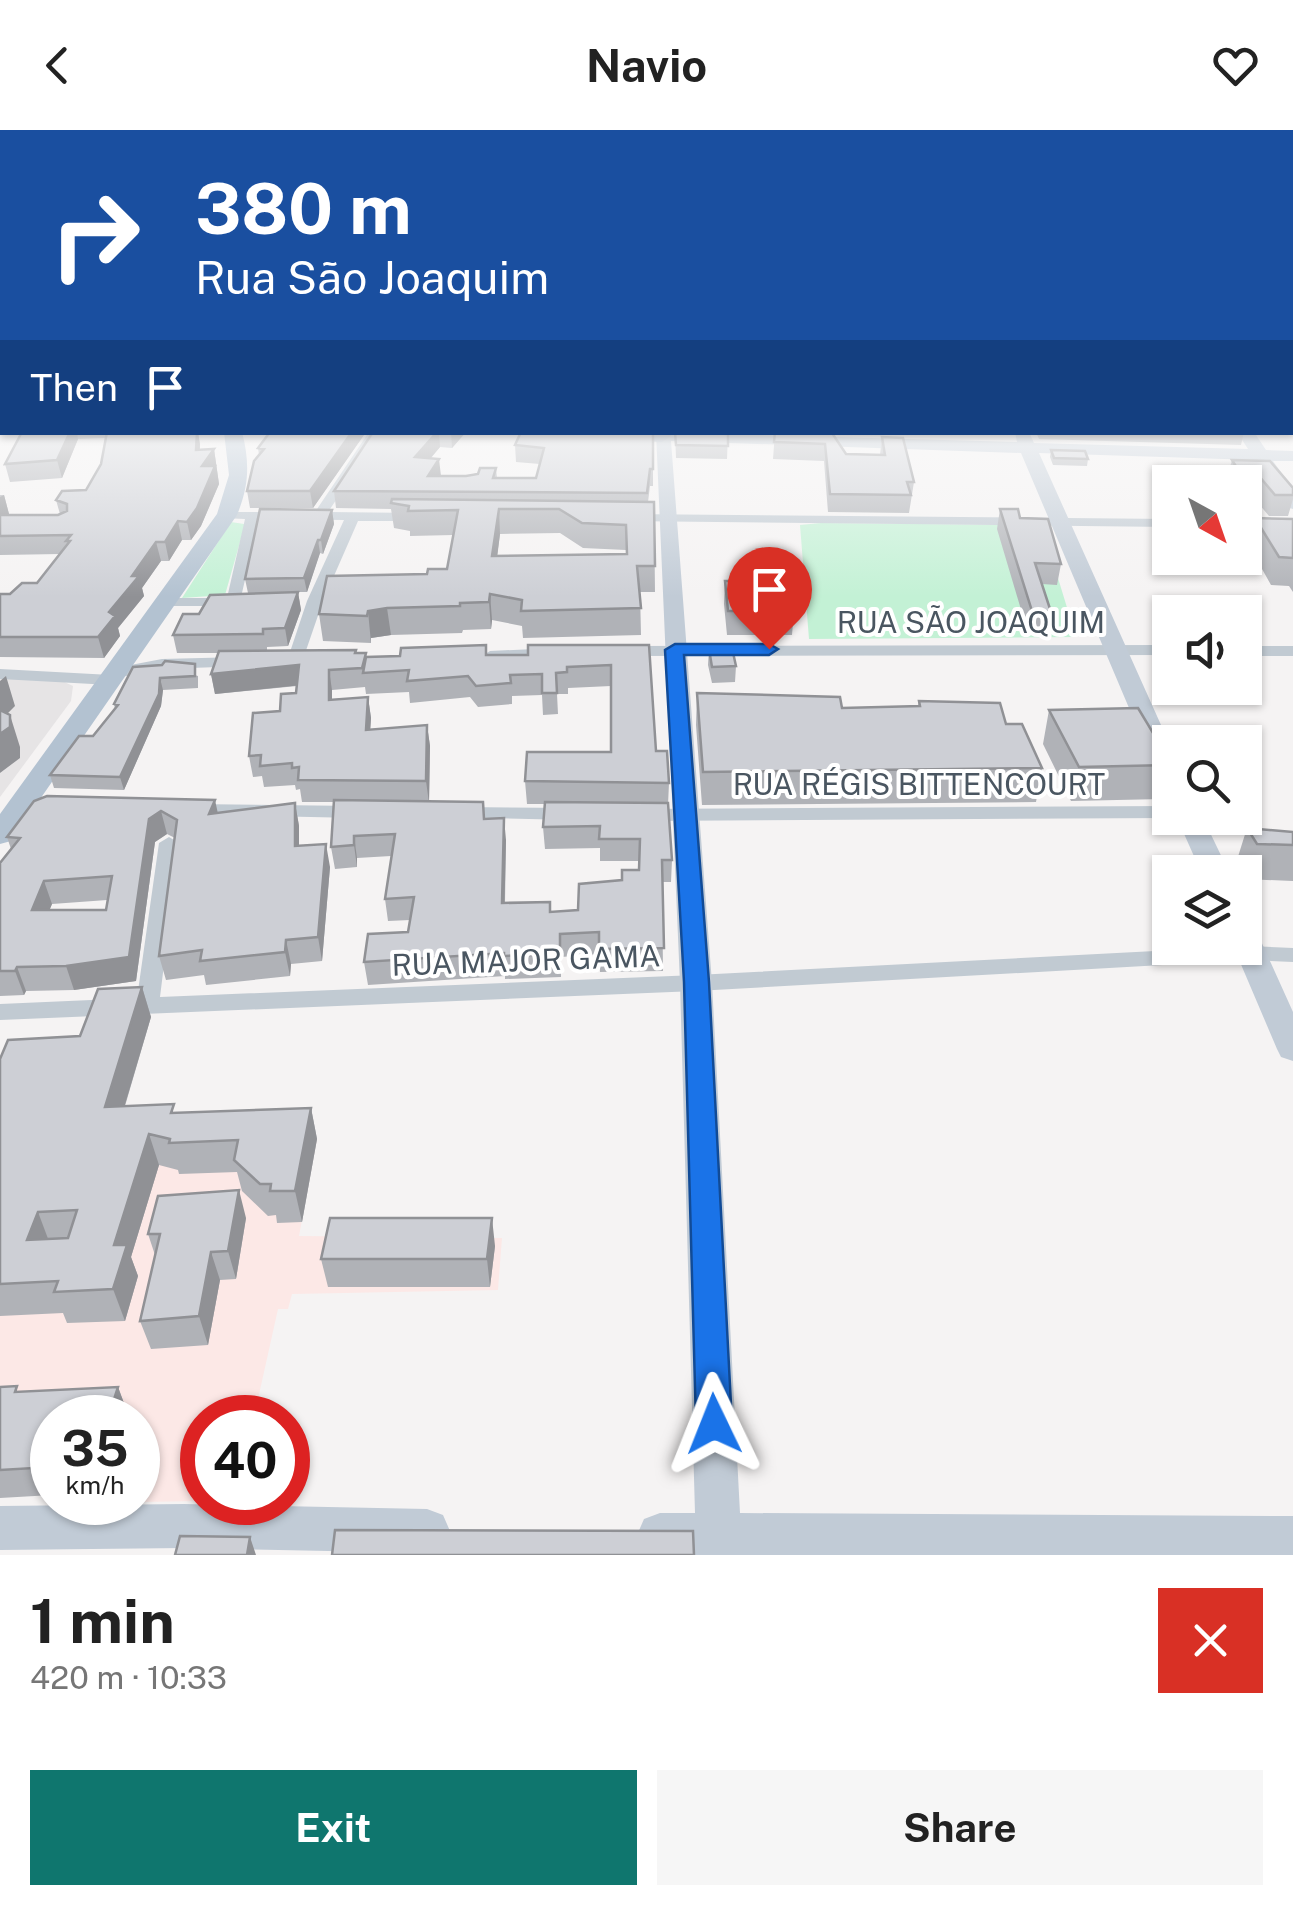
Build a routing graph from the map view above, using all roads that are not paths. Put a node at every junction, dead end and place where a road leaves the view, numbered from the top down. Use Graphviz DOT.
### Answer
graph roads {
  1 [pos="241,464"];
  2 [pos="354,464"];
  3 [pos="663,464"];
  4 [pos="1036,464"];
  5 [pos="1267,464"];
  6 [pos="1293,503"];
  7 [pos="227,516"];
  8 [pos="253,516"];
  9 [pos="318,517"];
  10 [pos="354,517"];
  11 [pos="425,518"];
  12 [pos="613,518"];
  13 [pos="666,518"];
  14 [pos="1061,522"];
  15 [pos="1152,523"];
  16 [pos="1262,524"];
  17 [pos="1293,524"];
  18 [pos="163,603"];
  19 [pos="675,650"];
  20 [pos="1114,650"];
  21 [pos="1152,650"];
  22 [pos="1262,651"];
  23 [pos="1293,651"];
  24 [pos="581,652"];
  25 [pos="600,652"];
  26 [pos="468,656"];
  27 [pos="314,660"];
  28 [pos="276,661"];
  29 [pos="294,661"];
  30 [pos="257,662"];
  31 [pos="0,674"];
  32 [pos="113,677"];
  33 [pos="1152,734"];
  34 [pos="174,810"];
  35 [pos="38,811"];
  36 [pos="370,812"];
  37 [pos="1152,812"];
  38 [pos="448,813"];
  39 [pos="585,814"];
  40 [pos="624,815"];
  41 [pos="683,816"];
  42 [pos="5,828"];
  43 [pos="169,843"];
  44 [pos="1262,949"];
  45 [pos="1152,952"];
  46 [pos="1293,955"];
  47 [pos="1256,965"];
  48 [pos="696,982"];
  49 [pos="148,1005"];
  50 [pos="0,1012"];
  51 [pos="1293,1049"];
  52 [pos="0,1528"];
  53 [pos="461,1531"];
  54 [pos="620,1534"];
  55 [pos="1293,1539"];
  56 [pos="162,1541"];
  57 [pos="719,1546"];
  1 -- 7 [label="main road"];
  2 -- 9 [label="street"];
  3 -- 13 [label="street"];
  4 -- 14 [label="street"];
  5 -- 6 [label="street"];
  7 -- 8 [label="street"];
  7 -- 18 [label="main road"];
  8 -- 9 [label="street"];
  8 -- 18 [label="street"];
  9 -- 10 [label="street"];
  10 -- 11 [label="street"];
  10 -- 29 [label="street"];
  12 -- 13 [label="street"];
  13 -- 14 [label="street"];
  13 -- 19 [label="street"];
  14 -- 15 [label="street"];
  14 -- 20 [label="street"];
  16 -- 17 [label="street"];
  18 -- 32 [label="main road"];
  19 -- 20 [label="street, RUA SÃO JOAQUIM"];
  19 -- 25 [label="street, RUA SÃO JOAQUIM"];
  19 -- 41 [label="street"];
  20 -- 21 [label="street, RUA SÃO JOAQUIM"];
  20 -- 33 [label="street"];
  22 -- 23 [label="street"];
  24 -- 26 [label="street"];
  27 -- 29 [label="street"];
  28 -- 29 [label="street"];
  30 -- 32 [label="street"];
  31 -- 32 [label="street"];
  32 -- 42 [label="main road"];
  34 -- 36 [label="street"];
  35 -- 42 [label="street"];
  37 -- 41 [label="street, RUA RÉGIS BITTENCOURT"];
  38 -- 39 [label="street"];
  40 -- 41 [label="street, RUA RÉGIS BITTENCOURT"];
  41 -- 48 [label="street"];
  43 -- 49 [label="street"];
  44 -- 46 [label="street, RUA MAJOR GAMA"];
  45 -- 48 [label="street, RUA MAJOR GAMA"];
  47 -- 51 [label="street"];
  48 -- 49 [label="street, RUA MAJOR GAMA"];
  48 -- 57 [label="street"];
  49 -- 50 [label="street, RUA MAJOR GAMA"];
  52 -- 56 [label="street"];
  53 -- 56 [label="street"];
  54 -- 57 [label="street"];
  55 -- 57 [label="street"];
}
